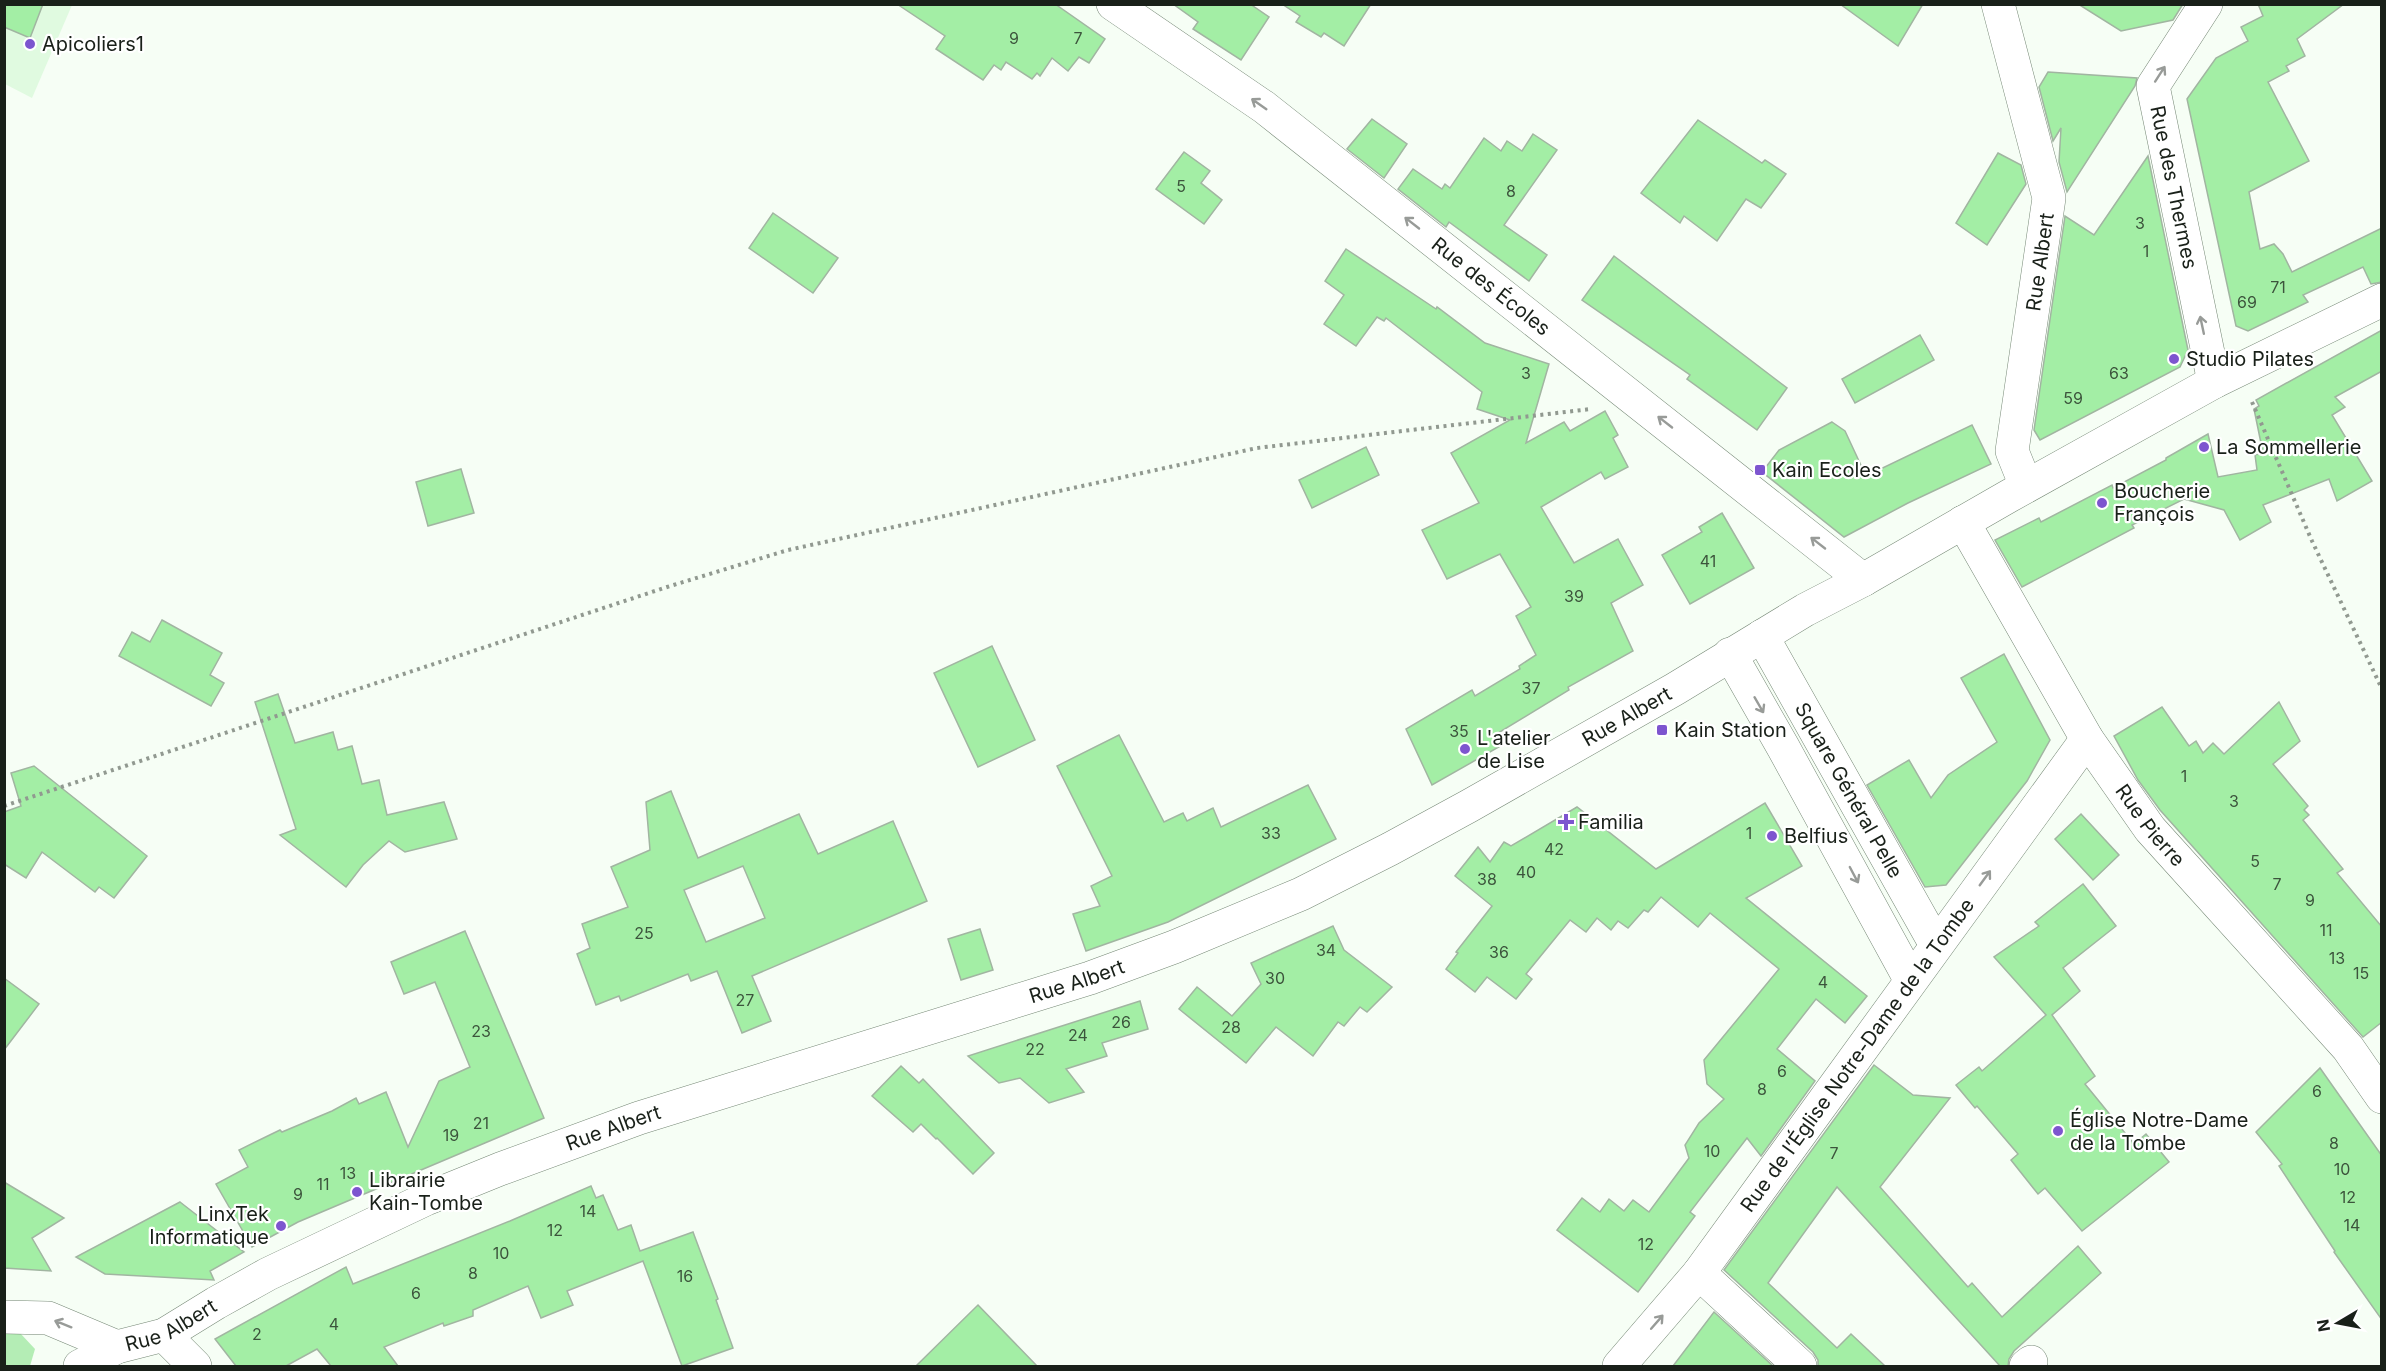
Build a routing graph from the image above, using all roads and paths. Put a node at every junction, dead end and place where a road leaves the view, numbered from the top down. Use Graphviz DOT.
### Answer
graph roads {
  1 [pos="1113,4"];
  2 [pos="1998,4"];
  3 [pos="2206,4"];
  4 [pos="2382,300"];
  5 [pos="2226,376"];
  6 [pos="1641,403"];
  7 [pos="2026,486"];
  8 [pos="1963,522"];
  9 [pos="1863,580"];
  10 [pos="1762,636"];
  11 [pos="1730,654"];
  12 [pos="2382,689"];
  13 [pos="1815,729"];
  14 [pos="2087,739"];
  15 [pos="1784,747"];
  16 [pos="4,806"];
  17 [pos="1868,823"];
  18 [pos="1836,842"];
  19 [pos="1936,945"];
  20 [pos="1911,979"];
  21 [pos="2382,1097"];
  22 [pos="1699,1274"];
  23 [pos="4,1317"];
  24 [pos="164,1335"];
  25 [pos="117,1347"];
  26 [pos="80,1366"];
  27 [pos="195,1366"];
  28 [pos="1619,1366"];
  29 [pos="1800,1366"];
  6 -- 1 [label="street, Rue des Écoles, one-way"];
  2 -- 7 [label="street, Rue Albert"];
  5 -- 3 [label="street, Rue des Thermes, one-way"];
  4 -- 5 [label="street, Rue Albert"];
  5 -- 7 [label="street, Rue Albert"];
  5 -- 12 [label="path"];
  9 -- 6 [label="street, Rue des Écoles, one-way"];
  6 -- 16 [label="path"];
  7 -- 8 [label="street, Rue Albert"];
  8 -- 9 [label="street, Rue Albert"];
  8 -- 14 [label="street, Rue Pierre"];
  9 -- 10 [label="street, Rue Albert"];
  10 -- 11 [label="street, Rue Albert"];
  10 -- 13 [label="street, Square Général Pelle"];
  11 -- 15 [label="street, Square Général Pelle, one-way"];
  11 -- 24 [label="street, Rue Albert"];
  13 -- 15 [label="street"];
  13 -- 17 [label="street, Square Général Pelle"];
  19 -- 14 [label="street, Rue de l’Église Notre-Dame de la Tombe, one-way"];
  14 -- 21 [label="street, Rue Pierre"];
  15 -- 18 [label="street, Square Général Pelle"];
  17 -- 18 [label="street"];
  17 -- 19 [label="street, Square Général Pelle"];
  18 -- 20 [label="street, Square Général Pelle, one-way"];
  19 -- 20 [label="street, Rue de l’Église Notre-Dame de la Tombe"];
  20 -- 22 [label="street, Rue de l’Église Notre-Dame de la Tombe"];
  28 -- 22 [label="street, Rue de l’Église Notre-Dame de la Tombe, one-way"];
  22 -- 29 [label="street"];
  25 -- 23 [label="street, one-way"];
  24 -- 25 [label="street, Rue Albert"];
  24 -- 27 [label="street"];
  25 -- 26 [label="street, Rue Albert"];
}
